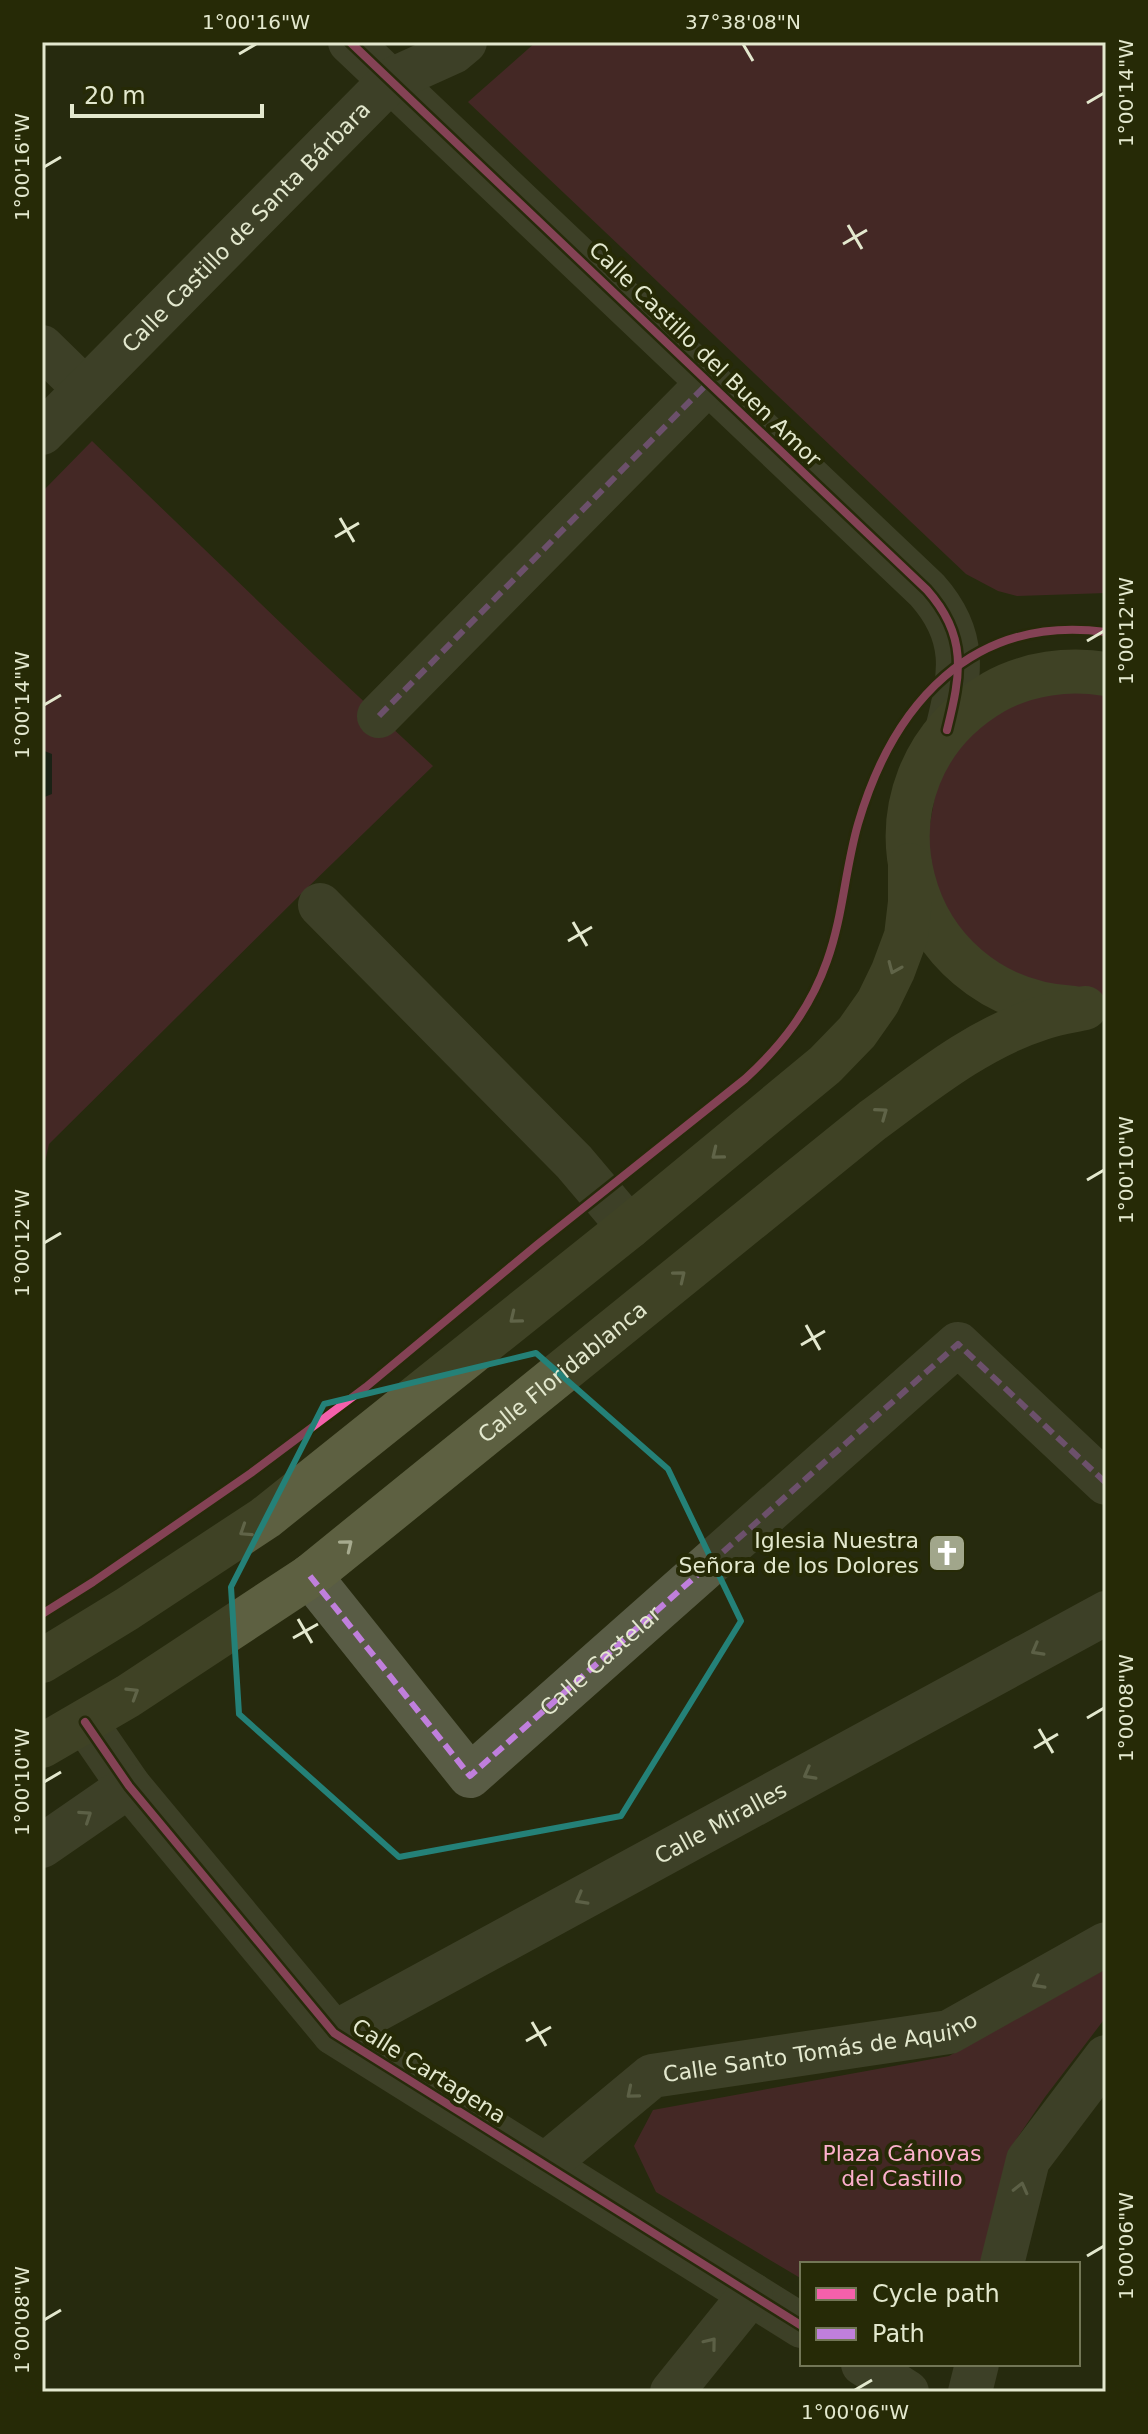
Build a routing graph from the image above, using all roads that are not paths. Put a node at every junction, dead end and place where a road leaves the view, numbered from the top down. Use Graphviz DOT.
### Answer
graph roads {
  1 [pos="350,42"];
  2 [pos="465,42"];
  3 [pos="391,80"];
  4 [pos="42,347"];
  5 [pos="709,382"];
  6 [pos="85,389"];
  7 [pos="42,433"];
  8 [pos="1101,672"];
  9 [pos="379,716"];
  10 [pos="947,730"];
  11 [pos="910,865"];
  12 [pos="320,905"];
  13 [pos="1095,1006"];
  14 [pos="629,1227"];
  15 [pos="1106,1483"];
  16 [pos="310,1576"];
  17 [pos="1106,1613"];
  18 [pos="42,1661"];
  19 [pos="85,1722"];
  20 [pos="42,1746"];
  21 [pos="129,1786"];
  22 [pos="42,1846"];
  23 [pos="1106,1944"];
  24 [pos="334,2033"];
  25 [pos="1106,2057"];
  26 [pos="545,2165"];
  27 [pos="1002,2262"];
  28 [pos="751,2294"];
  29 [pos="800,2325"];
  30 [pos="866,2366"];
  31 [pos="976,2366"];
  32 [pos="672,2392"];
  33 [pos="907,2392"];
  34 [pos="970,2392"];
  1 -- 3 [label="street, Calle Castillo del Buen Amor"];
  2 -- 3 [label="street, Calle Castillo de Santa Bárbara"];
  3 -- 5 [label="street, Calle Castillo del Buen Amor"];
  3 -- 6 [label="street, Calle Castillo de Santa Bárbara"];
  4 -- 6 [label="street"];
  5 -- 9 [label="street, Calle Castillo del Buen Amor"];
  5 -- 10 [label="street, Calle Castillo del Buen Amor"];
  6 -- 7 [label="street, Calle Castillo de Santa Bárbara"];
  8 -- 10 [label="main road"];
  10 -- 11 [label="main road"];
  11 -- 13 [label="main road"];
  11 -- 14 [label="main road, one-way"];
  12 -- 14 [label="street"];
  16 -- 13 [label="main road, Calle Floridablanca, one-way"];
  14 -- 18 [label="main road, one-way"];
  15 -- 16 [label="street, Calle Castelar"];
  19 -- 16 [label="main road, Calle Floridablanca, one-way"];
  17 -- 24 [label="street, Calle Miralles, one-way"];
  19 -- 20 [label="main road, Calle Floridablanca"];
  19 -- 21 [label="street, Calle Cartagena"];
  22 -- 21 [label="street, one-way"];
  21 -- 24 [label="street, Calle Cartagena"];
  23 -- 26 [label="street, Calle Santo Tomás de Aquino, one-way"];
  24 -- 26 [label="street, Calle Cartagena"];
  27 -- 25 [label="street, one-way"];
  26 -- 28 [label="street, Calle Cartagena"];
  28 -- 29 [label="street, Calle Cartagena"];
  32 -- 28 [label="street, one-way"];
  30 -- 33 [label="street"];
  31 -- 34 [label="street"];
}
